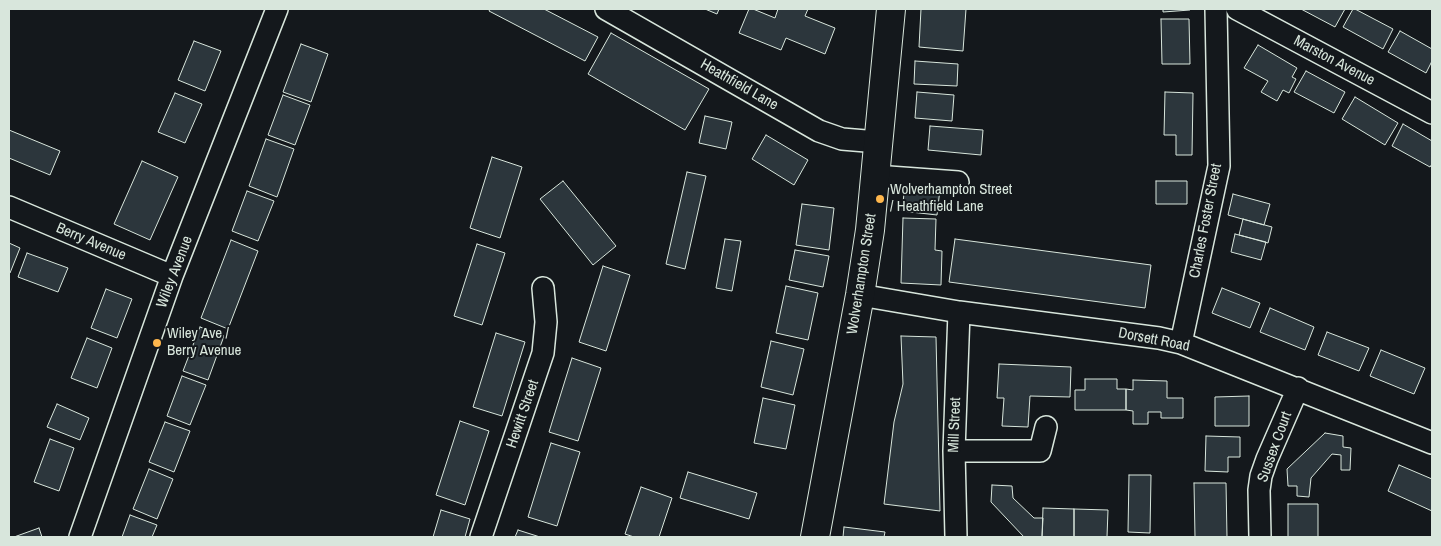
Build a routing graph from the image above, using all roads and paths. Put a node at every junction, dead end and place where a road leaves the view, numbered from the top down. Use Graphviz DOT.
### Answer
graph roads {
  1 [pos="277,9"];
  2 [pos="606,9"];
  3 [pos="891,9"];
  4 [pos="1216,9"];
  5 [pos="1237,9"];
  6 [pos="1432,113"];
  7 [pos="878,142"];
  8 [pos="875,176"];
  9 [pos="958,182"];
  10 [pos="9,207"];
  11 [pos="172,276"];
  12 [pos="543,288"];
  13 [pos="860,295"];
  14 [pos="960,312"];
  15 [pos="1181,343"];
  16 [pos="1298,388"];
  17 [pos="1046,427"];
  18 [pos="1432,443"];
  19 [pos="954,451"];
  20 [pos="80,537"];
  21 [pos="481,537"];
  22 [pos="815,537"];
  23 [pos="956,537"];
  24 [pos="1260,537"];
  1 -- 11 [label="street, Wiley Avenue"];
  2 -- 7 [label="street, Heathfield Lane"];
  3 -- 7 [label="street, Wolverhampton Street"];
  4 -- 15 [label="street, Charles Foster Street"];
  5 -- 6 [label="street, Marston Avenue"];
  7 -- 8 [label="street, Wolverhampton Street"];
  8 -- 9 [label="street"];
  8 -- 13 [label="street, Wolverhampton Street"];
  10 -- 11 [label="street, Berry Avenue"];
  11 -- 20 [label="street, Wiley Avenue"];
  12 -- 21 [label="street, Hewitt Street"];
  13 -- 14 [label="street, Dorsett Road"];
  13 -- 22 [label="street, Wolverhampton Street"];
  14 -- 15 [label="street, Dorsett Road"];
  14 -- 19 [label="street, Mill Street"];
  15 -- 16 [label="street, Dorsett Road"];
  16 -- 18 [label="street, Dorsett Road"];
  16 -- 24 [label="street, Sussex Court"];
  17 -- 19 [label="street"];
  19 -- 23 [label="street, Mill Street"];
}
